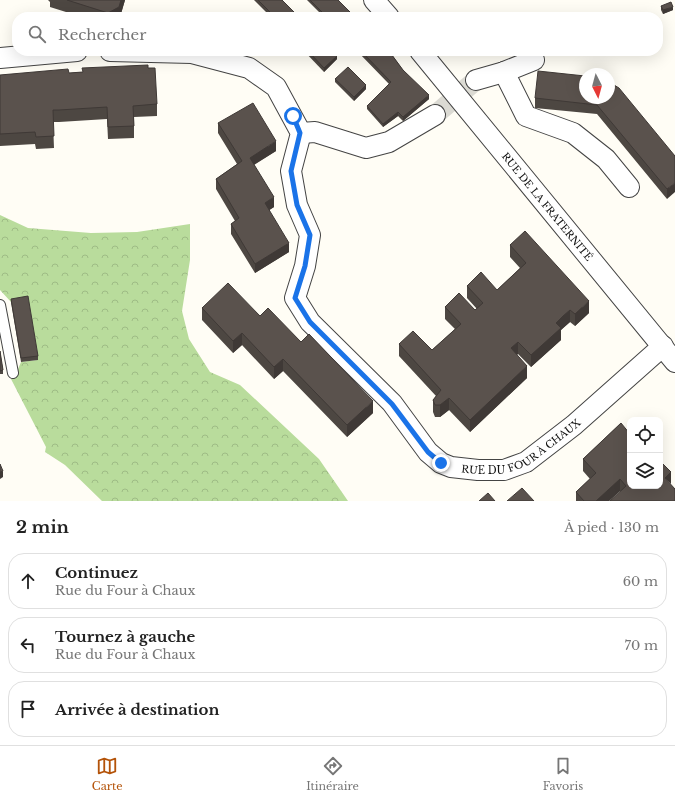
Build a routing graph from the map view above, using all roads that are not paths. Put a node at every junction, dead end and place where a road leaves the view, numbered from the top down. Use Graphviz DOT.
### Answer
graph roads {
  1 [pos="374,0"];
  2 [pos="385,12"];
  3 [pos="22,56"];
  4 [pos="200,56"];
  5 [pos="424,56"];
  6 [pos="0,58"];
  7 [pos="534,60"];
  8 [pos="504,72"];
  9 [pos="476,80"];
  10 [pos="435,114"];
  11 [pos="300,133"];
  12 [pos="629,188"];
  13 [pos="0,305"];
  14 [pos="663,346"];
  15 [pos="675,362"];
  16 [pos="13,373"];
  1 -- 2 [label="street"];
  3 -- 6 [label="street"];
  4 -- 11 [label="street"];
  5 -- 14 [label="street, RUE DE LA FRATERNITÉ"];
  7 -- 8 [label="street"];
  8 -- 9 [label="street"];
  8 -- 12 [label="street"];
  10 -- 11 [label="street"];
  11 -- 14 [label="street, RUE DU FOUR À CHAUX"];
  13 -- 16 [label="lane"];
  14 -- 15 [label="street, RUE DE LA FRATERNITÉ"];
}
